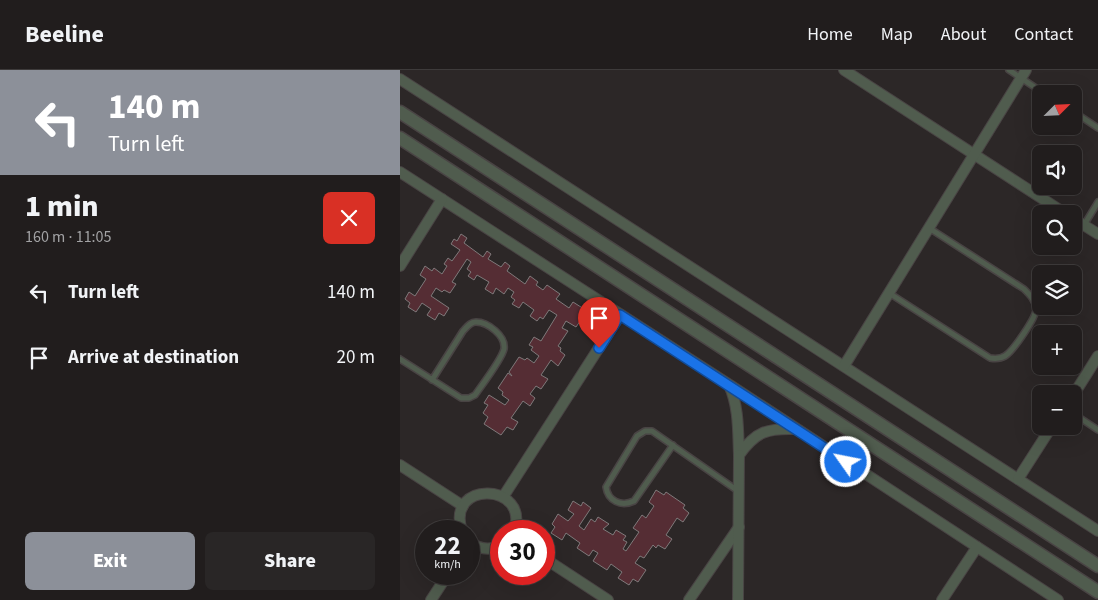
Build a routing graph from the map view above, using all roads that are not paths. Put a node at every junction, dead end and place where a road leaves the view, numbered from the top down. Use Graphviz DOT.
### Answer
graph roads {
  1 [pos="844,70"];
  2 [pos="1009,70"];
  3 [pos="1023,74"];
  4 [pos="400,79"];
  5 [pos="1035,85"];
  6 [pos="400,112"];
  7 [pos="1082,117"];
  8 [pos="1098,128"];
  9 [pos="400,138"];
  10 [pos="974,155"];
  11 [pos="400,172"];
  12 [pos="442,199"];
  13 [pos="1098,202"];
  14 [pos="1052,205"];
  15 [pos="1084,225"];
  16 [pos="929,228"];
  17 [pos="1098,234"];
  18 [pos="400,266"];
  19 [pos="889,293"];
  20 [pos="620,315"];
  21 [pos="1098,356"];
  22 [pos="400,358"];
  23 [pos="844,366"];
  24 [pos="432,380"];
  25 [pos="728,384"];
  26 [pos="1080,385"];
  27 [pos="1082,419"];
  28 [pos="797,429"];
  29 [pos="1098,430"];
  30 [pos="1046,435"];
  31 [pos="674,446"];
  32 [pos="739,455"];
  33 [pos="400,465"];
  34 [pos="1018,479"];
  35 [pos="739,491"];
  36 [pos="503,497"];
  37 [pos="463,506"];
  38 [pos="460,520"];
  39 [pos="516,520"];
  40 [pos="739,527"];
  41 [pos="1098,531"];
  42 [pos="977,547"];
  43 [pos="555,565"];
  44 [pos="1098,566"];
  45 [pos="441,585"];
  46 [pos="1098,592"];
  47 [pos="431,600"];
  48 [pos="608,600"];
  49 [pos="689,600"];
  50 [pos="738,600"];
  51 [pos="942,600"];
  52 [pos="1058,600"];
  1 -- 10 [label="street"];
  2 -- 3 [label="lane"];
  3 -- 5 [label="lane"];
  3 -- 10 [label="street"];
  4 -- 23 [label="street"];
  6 -- 44 [label="street"];
  7 -- 8 [label="lane"];
  9 -- 46 [label="street"];
  10 -- 14 [label="street"];
  10 -- 16 [label="street"];
  11 -- 12 [label="street"];
  12 -- 18 [label="street"];
  12 -- 20 [label="street"];
  13 -- 15 [label="lane"];
  15 -- 17 [label="street"];
  16 -- 19 [label="street"];
  16 -- 19 [label="lane"];
  19 -- 23 [label="street"];
  20 -- 25 [label="street"];
  20 -- 36 [label="street"];
  21 -- 26 [label="street"];
  22 -- 24 [label="lane"];
  23 -- 34 [label="street"];
  24 -- 24 [label="lane"];
  25 -- 28 [label="street"];
  25 -- 32 [label="street"];
  27 -- 29 [label="lane"];
  28 -- 32 [label="street"];
  28 -- 42 [label="street"];
  30 -- 34 [label="street"];
  31 -- 31 [label="lane"];
  31 -- 35 [label="lane"];
  32 -- 35 [label="street"];
  33 -- 37 [label="street"];
  34 -- 41 [label="street"];
  35 -- 40 [label="street"];
  36 -- 37 [label="street"];
  36 -- 39 [label="street"];
  37 -- 38 [label="street"];
  40 -- 49 [label="street"];
  40 -- 50 [label="street"];
  42 -- 51 [label="street"];
  42 -- 52 [label="street"];
  43 -- 48 [label="street"];
  45 -- 47 [label="street"];
}
